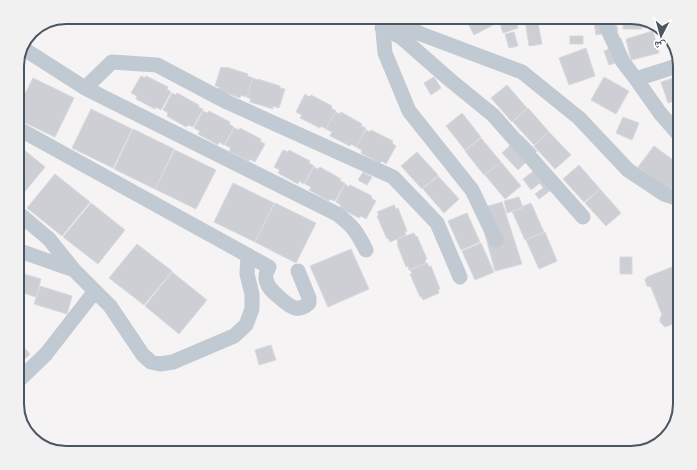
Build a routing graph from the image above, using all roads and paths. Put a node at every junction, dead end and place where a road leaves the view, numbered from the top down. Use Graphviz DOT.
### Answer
graph roads {
  1 [pos="384,24"];
  2 [pos="387,24"];
  3 [pos="393,24"];
  4 [pos="605,24"];
  5 [pos="27,51"];
  6 [pos="673,67"];
  7 [pos="636,79"];
  8 [pos="85,88"];
  9 [pos="673,128"];
  10 [pos="24,132"];
  11 [pos="673,197"];
  12 [pos="583,217"];
  13 [pos="24,218"];
  14 [pos="496,240"];
  15 [pos="366,250"];
  16 [pos="24,252"];
  17 [pos="248,255"];
  18 [pos="74,270"];
  19 [pos="298,271"];
  20 [pos="460,277"];
  21 [pos="95,291"];
  22 [pos="24,375"];
  1 -- 14 [label="street"];
  2 -- 12 [label="street"];
  3 -- 11 [label="street"];
  4 -- 7 [label="street"];
  5 -- 8 [label="street"];
  6 -- 7 [label="street"];
  7 -- 9 [label="street"];
  8 -- 15 [label="street"];
  8 -- 20 [label="street"];
  10 -- 17 [label="street"];
  13 -- 18 [label="street"];
  16 -- 18 [label="street"];
  17 -- 19 [label="street"];
  17 -- 21 [label="street"];
  18 -- 21 [label="street"];
  21 -- 22 [label="street"];
}
